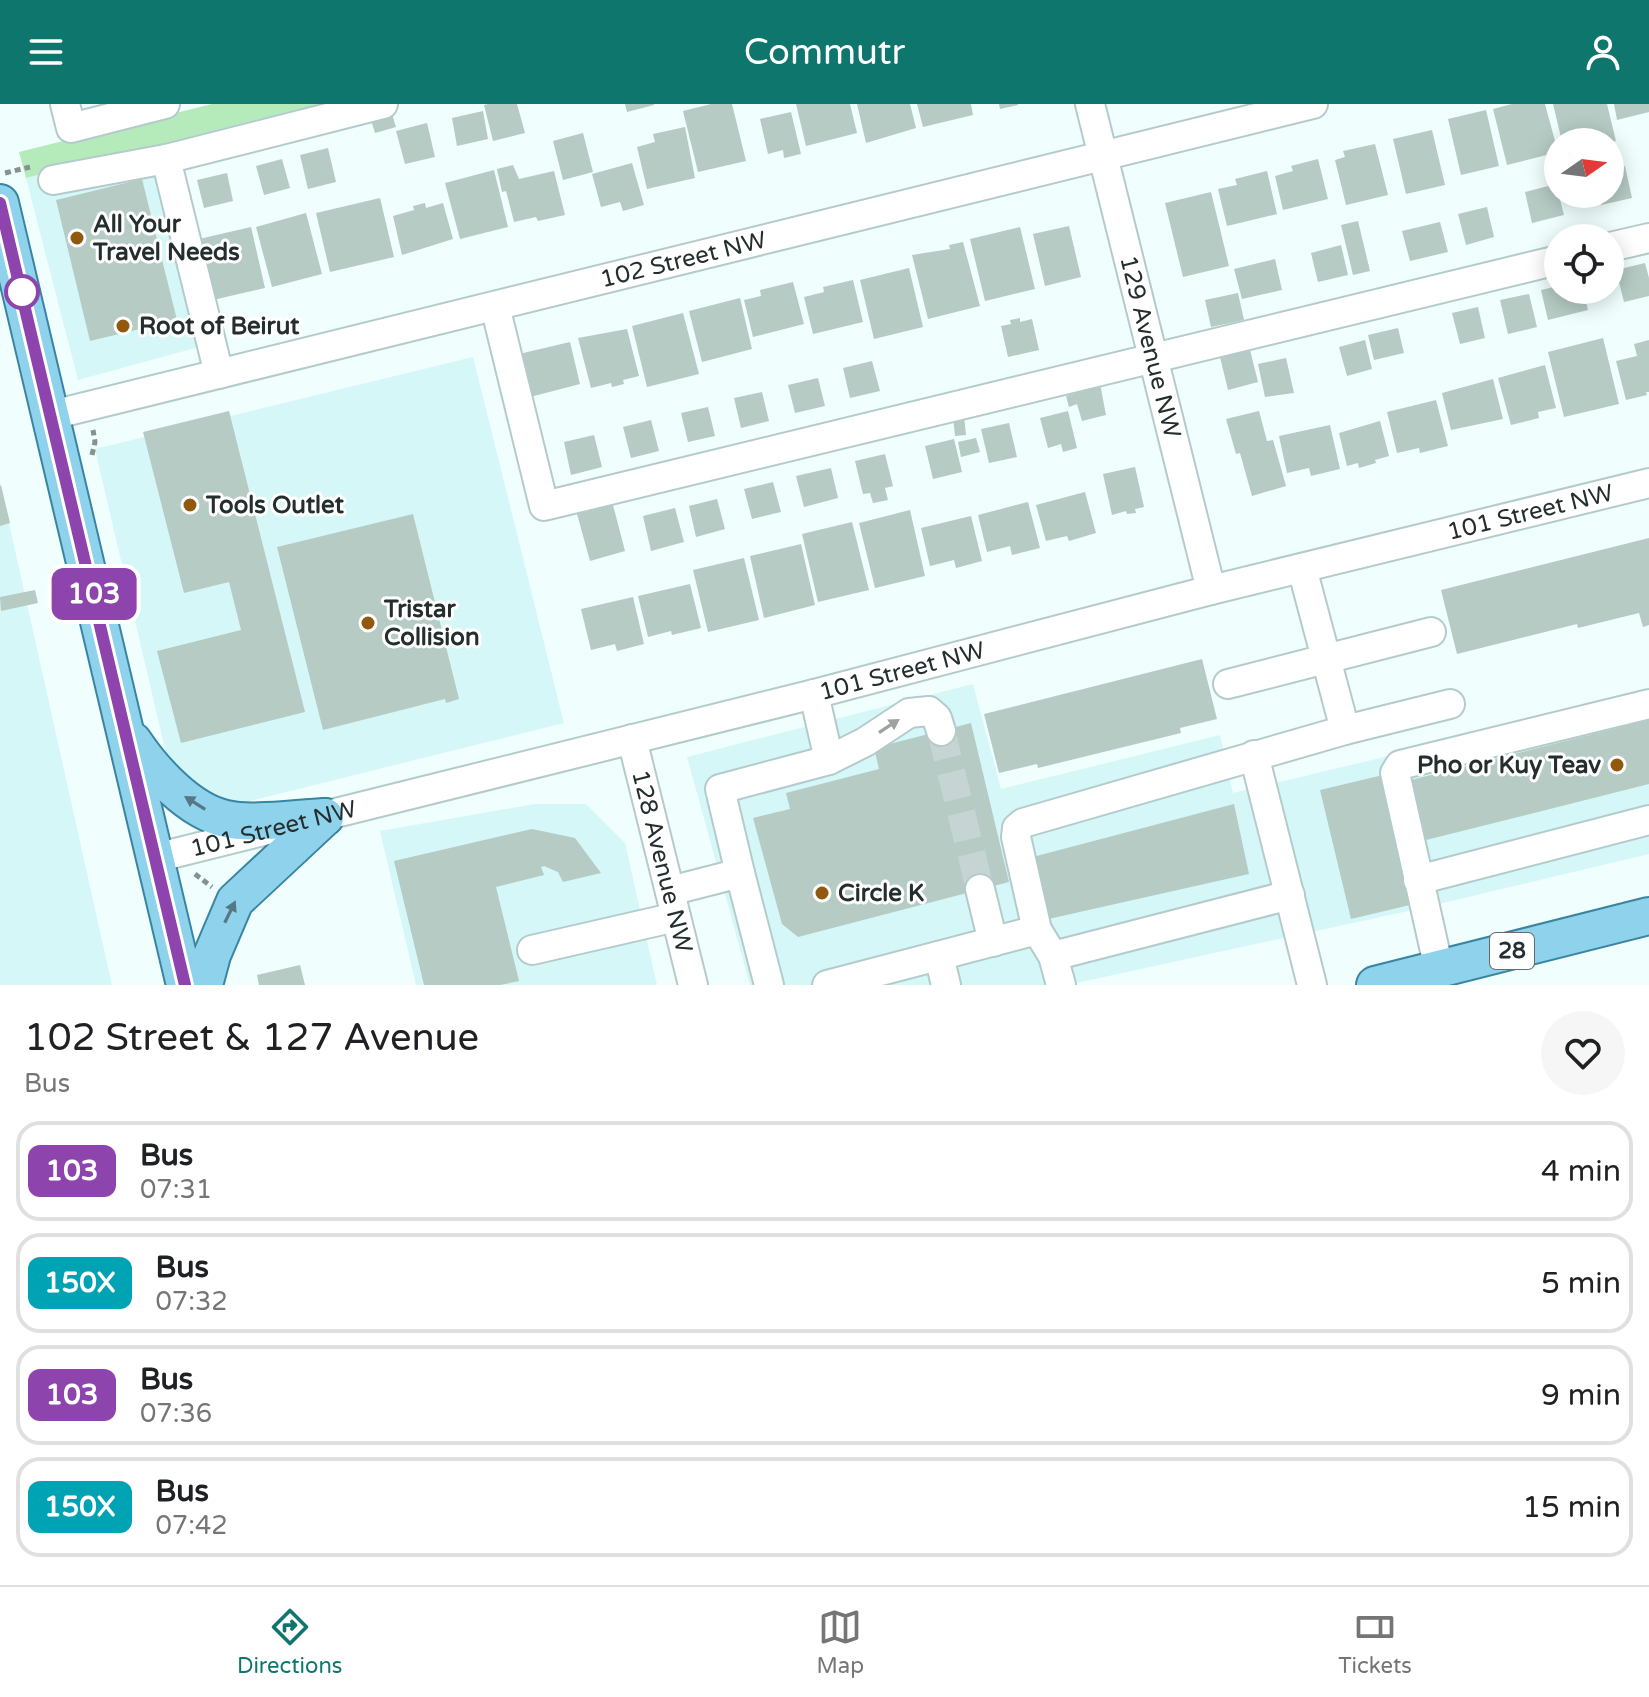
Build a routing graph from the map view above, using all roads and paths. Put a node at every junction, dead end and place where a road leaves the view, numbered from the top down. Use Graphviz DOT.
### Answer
graph roads {
  1 [pos="65,104"];
  2 [pos="165,104"];
  3 [pos="383,104"];
  4 [pos="1090,104"];
  5 [pos="1313,104"];
  6 [pos="1103,156"];
  7 [pos="166,159"];
  8 [pos="53,180"];
  9 [pos="0,203"];
  10 [pos="1649,238"];
  11 [pos="1624,244"];
  12 [pos="1544,263"];
  13 [pos="495,306"];
  14 [pos="1153,358"];
  15 [pos="219,374"];
  16 [pos="52,415"];
  17 [pos="95,442"];
  18 [pos="92,456"];
  19 [pos="1649,483"];
  20 [pos="1302,568"];
  21 [pos="1211,590"];
  22 [pos="1431,632"];
  23 [pos="1326,659"];
  24 [pos="1228,684"];
  25 [pos="814,694"];
  26 [pos="1450,704"];
  27 [pos="1649,704"];
  28 [pos="126,730"];
  29 [pos="1345,730"];
  30 [pos="941,731"];
  31 [pos="632,739"];
  32 [pos="1254,755"];
  33 [pos="829,760"];
  34 [pos="325,817"];
  35 [pos="1649,820"];
  36 [pos="155,858"];
  37 [pos="740,873"];
  38 [pos="1418,880"];
  39 [pos="980,889"];
  40 [pos="1290,895"];
  41 [pos="673,904"];
  42 [pos="1649,916"];
  43 [pos="1037,930"];
  44 [pos="993,942"];
  45 [pos="532,950"];
  46 [pos="939,956"];
  47 [pos="1053,956"];
  48 [pos="1439,969"];
  49 [pos="886,978"];
  50 [pos="843,983"];
  51 [pos="185,985"];
  52 [pos="204,985"];
  53 [pos="693,985"];
  54 [pos="769,985"];
  55 [pos="946,985"];
  56 [pos="1061,985"];
  57 [pos="1312,985"];
  58 [pos="1375,985"];
  1 -- 2 [label="street"];
  3 -- 7 [label="street"];
  4 -- 6 [label="street, 129 Avenue NW"];
  5 -- 6 [label="street, 102 Street NW"];
  6 -- 13 [label="street, 102 Street NW"];
  6 -- 14 [label="street, 129 Avenue NW"];
  7 -- 8 [label="street"];
  7 -- 15 [label="street"];
  9 -- 16 [label="main road"];
  10 -- 11 [label="street"];
  12 -- 14 [label="street"];
  13 -- 14 [label="street"];
  13 -- 15 [label="street, 102 Street NW"];
  14 -- 21 [label="street, 129 Avenue NW"];
  15 -- 16 [label="street, 102 Street NW"];
  16 -- 28 [label="main road"];
  17 -- 18 [label="path"];
  19 -- 20 [label="street, 101 Street NW"];
  20 -- 21 [label="street, 101 Street NW"];
  20 -- 23 [label="street"];
  21 -- 25 [label="street, 101 Street NW"];
  22 -- 23 [label="street"];
  23 -- 24 [label="street"];
  23 -- 29 [label="street"];
  25 -- 31 [label="street, 101 Street NW"];
  25 -- 33 [label="street"];
  26 -- 29 [label="street"];
  27 -- 38 [label="street"];
  34 -- 28 [label="main road, one-way"];
  28 -- 36 [label="main road"];
  29 -- 32 [label="street"];
  33 -- 30 [label="street, one-way"];
  31 -- 34 [label="street, 101 Street NW"];
  31 -- 41 [label="street, 128 Avenue NW"];
  32 -- 40 [label="street"];
  32 -- 43 [label="street"];
  33 -- 37 [label="street"];
  34 -- 36 [label="street, 101 Street NW"];
  52 -- 34 [label="main road, one-way"];
  35 -- 38 [label="street"];
  36 -- 51 [label="main road"];
  37 -- 41 [label="street"];
  37 -- 54 [label="street"];
  38 -- 48 [label="street"];
  39 -- 44 [label="street"];
  40 -- 47 [label="street"];
  40 -- 57 [label="street"];
  41 -- 45 [label="street"];
  41 -- 53 [label="street, 128 Avenue NW"];
  42 -- 48 [label="main road, 28"];
  43 -- 44 [label="street"];
  43 -- 47 [label="street"];
  44 -- 46 [label="street"];
  46 -- 49 [label="street"];
  46 -- 55 [label="street"];
  47 -- 56 [label="street"];
  48 -- 58 [label="main road, 28"];
  49 -- 50 [label="street"];
}
